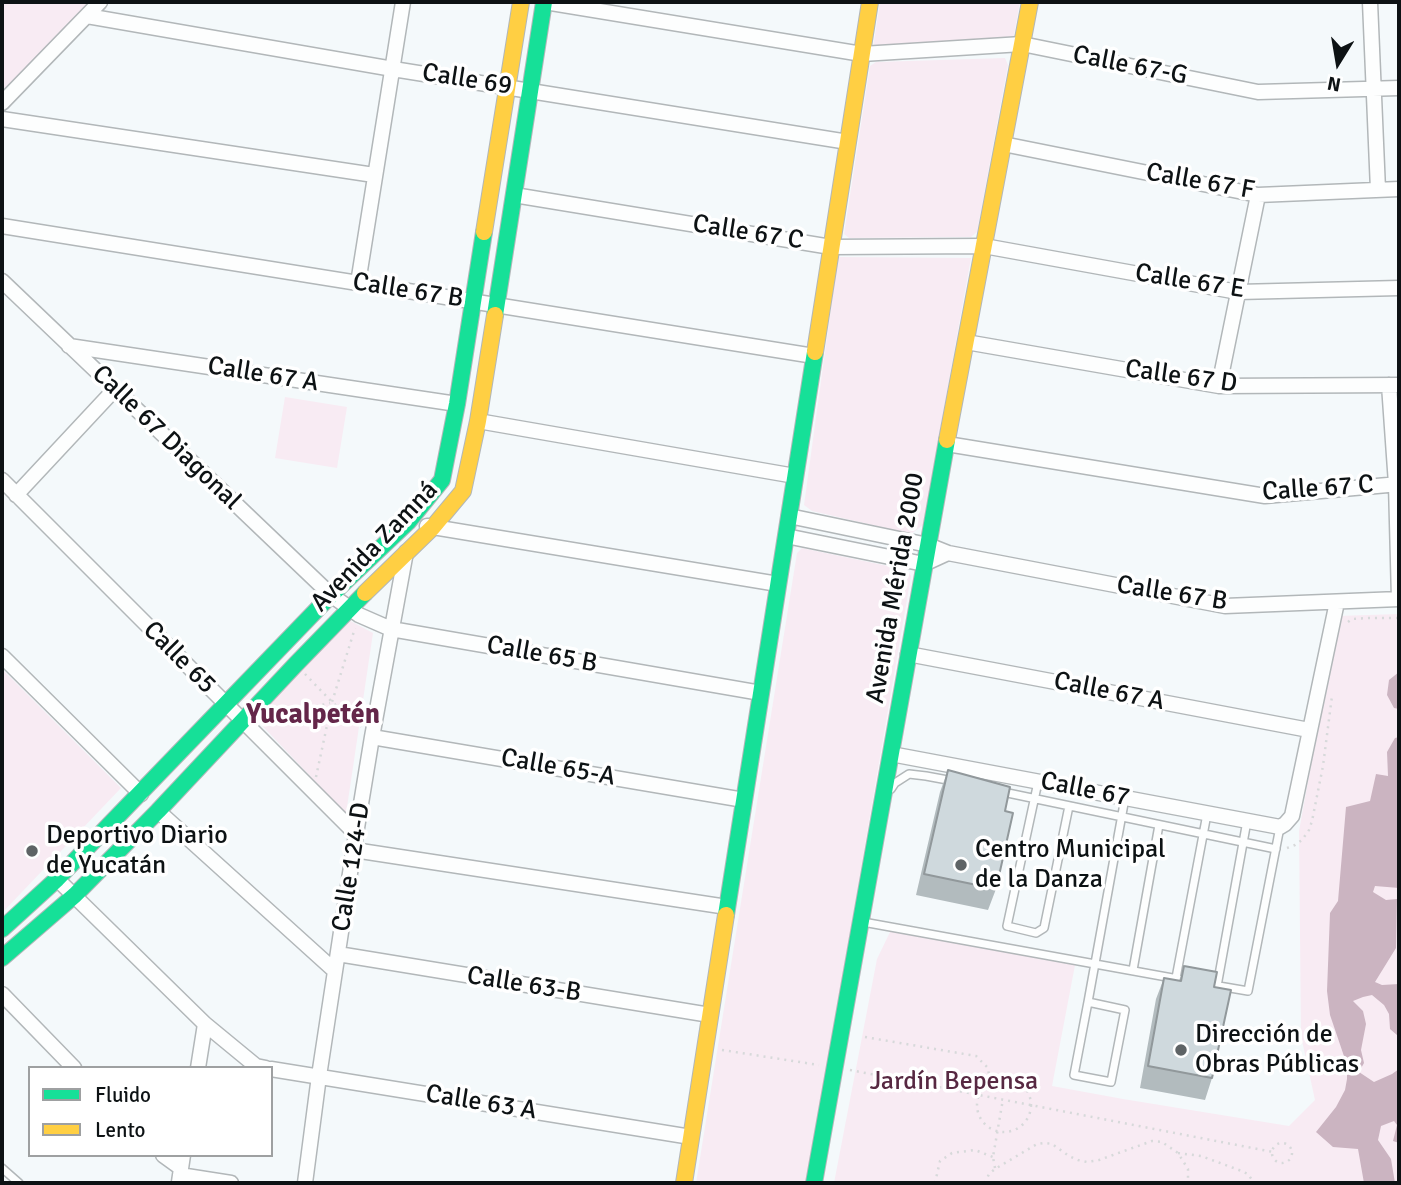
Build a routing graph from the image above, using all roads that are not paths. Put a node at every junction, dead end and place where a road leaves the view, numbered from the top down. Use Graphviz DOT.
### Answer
graph roads {
  1 [pos="100,2"];
  2 [pos="403,2"];
  3 [pos="521,2"];
  4 [pos="544,2"];
  5 [pos="870,2"];
  6 [pos="1030,2"];
  7 [pos="1370,2"];
  8 [pos="87,16"];
  9 [pos="1022,44"];
  10 [pos="862,54"];
  11 [pos="393,69"];
  12 [pos="508,87"];
  13 [pos="1399,88"];
  14 [pos="1374,89"];
  15 [pos="530,90"];
  16 [pos="2,103"];
  17 [pos="2,119"];
  18 [pos="848,142"];
  19 [pos="1003,144"];
  20 [pos="374,175"];
  21 [pos="1399,189"];
  22 [pos="1378,190"];
  23 [pos="514,195"];
  24 [pos="1258,195"];
  25 [pos="2,226"];
  26 [pos="984,246"];
  27 [pos="831,247"];
  28 [pos="2,281"];
  29 [pos="358,283"];
  30 [pos="1399,288"];
  31 [pos="1238,292"];
  32 [pos="474,302"];
  33 [pos="495,306"];
  34 [pos="966,342"];
  35 [pos="69,346"];
  36 [pos="814,356"];
  37 [pos="1394,385"];
  38 [pos="1219,386"];
  39 [pos="115,389"];
  40 [pos="457,404"];
  41 [pos="478,421"];
  42 [pos="947,444"];
  43 [pos="795,476"];
  44 [pos="2,480"];
  45 [pos="1398,484"];
  46 [pos="16,495"];
  47 [pos="789,516"];
  48 [pos="408,522"];
  49 [pos="433,527"];
  50 [pos="786,536"];
  51 [pos="928,545"];
  52 [pos="406,552"];
  53 [pos="948,553"];
  54 [pos="924,565"];
  55 [pos="778,584"];
  56 [pos="331,595"];
  57 [pos="1399,599"];
  58 [pos="1337,602"];
  59 [pos="355,612"];
  60 [pos="391,629"];
  61 [pos="908,654"];
  62 [pos="2,656"];
  63 [pos="761,693"];
  64 [pos="226,705"];
  65 [pos="243,723"];
  66 [pos="1310,730"];
  67 [pos="372,737"];
  68 [pos="891,754"];
  69 [pos="1038,781"];
  70 [pos="966,784"];
  71 [pos="993,790"];
  72 [pos="141,794"];
  73 [pos="1034,798"];
  74 [pos="1125,798"];
  75 [pos="744,800"];
  76 [pos="882,803"];
  77 [pos="1069,806"];
  78 [pos="158,811"];
  79 [pos="1208,813"];
  80 [pos="1122,817"];
  81 [pos="1247,821"];
  82 [pos="1159,825"];
  83 [pos="1280,827"];
  84 [pos="356,834"];
  85 [pos="1203,834"];
  86 [pos="1243,843"];
  87 [pos="1276,849"];
  88 [pos="354,850"];
  89 [pos="57,879"];
  90 [pos="75,895"];
  91 [pos="727,907"];
  92 [pos="861,921"];
  93 [pos="2,929"];
  94 [pos="4,950"];
  95 [pos="338,954"];
  96 [pos="1095,964"];
  97 [pos="1133,970"];
  98 [pos="335,971"];
  99 [pos="1176,978"];
  100 [pos="1216,986"];
  101 [pos="2,994"];
  102 [pos="1088,1002"];
  103 [pos="710,1015"];
  104 [pos="205,1024"];
  105 [pos="72,1066"];
  106 [pos="198,1066"];
  107 [pos="256,1066"];
  108 [pos="273,1069"];
  109 [pos="319,1076"];
  110 [pos="691,1137"];
  111 [pos="165,1157"];
  112 [pos="2,1168"];
  113 [pos="181,1170"];
  114 [pos="19,1183"];
  115 [pos="231,1183"];
  116 [pos="305,1183"];
  117 [pos="684,1183"];
  118 [pos="814,1183"];
  1 -- 8 [label="street"];
  2 -- 11 [label="street"];
  3 -- 12 [label="main road, Avenida Zamná"];
  4 -- 10 [label="street, Calle 67-G"];
  4 -- 15 [label="main road, Avenida Zamná"];
  5 -- 10 [label="main road"];
  6 -- 9 [label="main road, Avenida Mérida 2000"];
  7 -- 14 [label="street"];
  8 -- 11 [label="street, Calle 69"];
  8 -- 16 [label="street"];
  9 -- 10 [label="street, Calle 67-G"];
  9 -- 14 [label="street, Calle 67-G"];
  9 -- 19 [label="main road, Avenida Mérida 2000"];
  10 -- 18 [label="main road"];
  11 -- 12 [label="street, Calle 69"];
  11 -- 20 [label="street"];
  12 -- 15 [label="street, Calle 69"];
  12 -- 32 [label="main road, Avenida Zamná"];
  13 -- 14 [label="street, Calle 67-G"];
  14 -- 22 [label="street"];
  15 -- 18 [label="street, Calle 69"];
  15 -- 23 [label="main road, Avenida Zamná"];
  17 -- 20 [label="street"];
  18 -- 27 [label="main road"];
  19 -- 24 [label="street, Calle 67 F"];
  19 -- 26 [label="main road, Avenida Mérida 2000"];
  20 -- 29 [label="street"];
  21 -- 22 [label="street, Calle 67 F"];
  22 -- 24 [label="street, Calle 67 F"];
  23 -- 27 [label="street, Calle 67 C"];
  23 -- 33 [label="main road, Avenida Zamná"];
  24 -- 31 [label="street"];
  25 -- 29 [label="street, Calle 67 B"];
  26 -- 27 [label="street, Calle 67 C"];
  26 -- 31 [label="street, Calle 67 E"];
  26 -- 34 [label="main road, Avenida Mérida 2000"];
  27 -- 36 [label="main road"];
  28 -- 35 [label="street, Calle 67 Diagonal"];
  29 -- 32 [label="street, Calle 67 B"];
  30 -- 31 [label="street, Calle 67 E"];
  31 -- 38 [label="street"];
  32 -- 33 [label="street, Calle 67 B"];
  32 -- 40 [label="main road, Avenida Zamná"];
  33 -- 36 [label="street, Calle 67 B"];
  33 -- 41 [label="main road, Avenida Zamná"];
  34 -- 38 [label="street, Calle 67 D"];
  34 -- 42 [label="main road, Avenida Mérida 2000"];
  35 -- 39 [label="street, Calle 67 Diagonal"];
  35 -- 40 [label="street, Calle 67 A"];
  36 -- 43 [label="main road"];
  37 -- 38 [label="street, Calle 67 D"];
  37 -- 45 [label="street"];
  39 -- 46 [label="street"];
  39 -- 56 [label="street, Calle 67 Diagonal"];
  40 -- 48 [label="main road, Avenida Zamná"];
  41 -- 43 [label="street"];
  41 -- 49 [label="main road, Avenida Zamná"];
  42 -- 45 [label="street, Calle 67 C"];
  42 -- 51 [label="main road, Avenida Mérida 2000"];
  43 -- 47 [label="main road"];
  44 -- 46 [label="street, Calle 65"];
  45 -- 57 [label="street"];
  46 -- 64 [label="street, Calle 65"];
  47 -- 50 [label="main road"];
  47 -- 51 [label="street"];
  48 -- 49 [label="street"];
  48 -- 56 [label="main road, Avenida Zamná"];
  49 -- 52 [label="main road, Avenida Zamná"];
  49 -- 55 [label="street"];
  50 -- 54 [label="street"];
  50 -- 55 [label="main road"];
  51 -- 53 [label="street, Calle 67 B"];
  51 -- 54 [label="main road, Avenida Mérida 2000"];
  52 -- 59 [label="main road, Avenida Zamná"];
  52 -- 60 [label="street, Calle 124-D"];
  53 -- 54 [label="street"];
  53 -- 58 [label="street, Calle 67 B"];
  54 -- 61 [label="main road, Avenida Mérida 2000"];
  55 -- 63 [label="main road"];
  56 -- 59 [label="street, Calle 65 B"];
  56 -- 64 [label="main road, Avenida Zamná"];
  57 -- 58 [label="street, Calle 67 B"];
  58 -- 66 [label="street"];
  59 -- 60 [label="street, Calle 65 B"];
  59 -- 65 [label="main road, Avenida Zamná"];
  60 -- 63 [label="street, Calle 65 B"];
  60 -- 67 [label="street, Calle 124-D"];
  61 -- 66 [label="street, Calle 67 A"];
  61 -- 68 [label="main road, Avenida Mérida 2000"];
  62 -- 72 [label="street"];
  63 -- 75 [label="main road"];
  64 -- 65 [label="street, Calle 65"];
  64 -- 72 [label="main road, Avenida Zamná"];
  65 -- 78 [label="main road, Avenida Zamná"];
  65 -- 84 [label="street, Calle 65"];
  66 -- 83 [label="street"];
  67 -- 75 [label="street, Calle 65-A"];
  67 -- 84 [label="street, Calle 124-D"];
  68 -- 69 [label="street, Calle 67"];
  68 -- 76 [label="main road, Avenida Mérida 2000"];
  69 -- 73 [label="lane"];
  69 -- 74 [label="street, Calle 67"];
  70 -- 76 [label="lane"];
  71 -- 73 [label="lane"];
  72 -- 89 [label="main road, Avenida Zamná"];
  73 -- 77 [label="lane"];
  73 -- 77 [label="lane"];
  74 -- 79 [label="street, Calle 67"];
  74 -- 80 [label="lane"];
  75 -- 91 [label="main road"];
  76 -- 92 [label="main road, Avenida Mérida 2000"];
  77 -- 80 [label="lane"];
  78 -- 90 [label="main road, Avenida Zamná"];
  78 -- 98 [label="street"];
  79 -- 81 [label="street, Calle 67"];
  79 -- 85 [label="lane"];
  80 -- 82 [label="lane"];
  80 -- 96 [label="lane"];
  81 -- 83 [label="street, Calle 67"];
  81 -- 86 [label="lane"];
  82 -- 85 [label="lane"];
  82 -- 97 [label="lane"];
  83 -- 87 [label="lane"];
  84 -- 88 [label="street, Calle 124-D"];
  85 -- 86 [label="lane"];
  85 -- 99 [label="lane"];
  86 -- 87 [label="lane"];
  86 -- 100 [label="lane"];
  87 -- 100 [label="lane"];
  88 -- 91 [label="street"];
  88 -- 95 [label="street, Calle 124-D"];
  89 -- 90 [label="street"];
  89 -- 93 [label="main road, Avenida Zamná"];
  90 -- 94 [label="main road, Avenida Zamná"];
  90 -- 104 [label="street"];
  91 -- 103 [label="main road"];
  92 -- 96 [label="lane"];
  92 -- 118 [label="main road, Avenida Mérida 2000"];
  95 -- 98 [label="street, Calle 124-D"];
  95 -- 103 [label="street, Calle 63-B"];
  96 -- 97 [label="lane"];
  96 -- 102 [label="lane"];
  97 -- 99 [label="lane"];
  98 -- 109 [label="street, Calle 124-D"];
  99 -- 100 [label="lane"];
  101 -- 105 [label="street"];
  102 -- 102 [label="lane"];
  103 -- 110 [label="main road"];
  104 -- 106 [label="street"];
  104 -- 107 [label="street"];
  108 -- 109 [label="street, Calle 63 A"];
  109 -- 110 [label="street, Calle 63 A"];
  109 -- 116 [label="street, Calle 124-D"];
  110 -- 117 [label="main road"];
  111 -- 113 [label="street"];
  112 -- 114 [label="lane"];
  113 -- 115 [label="street"];
}
